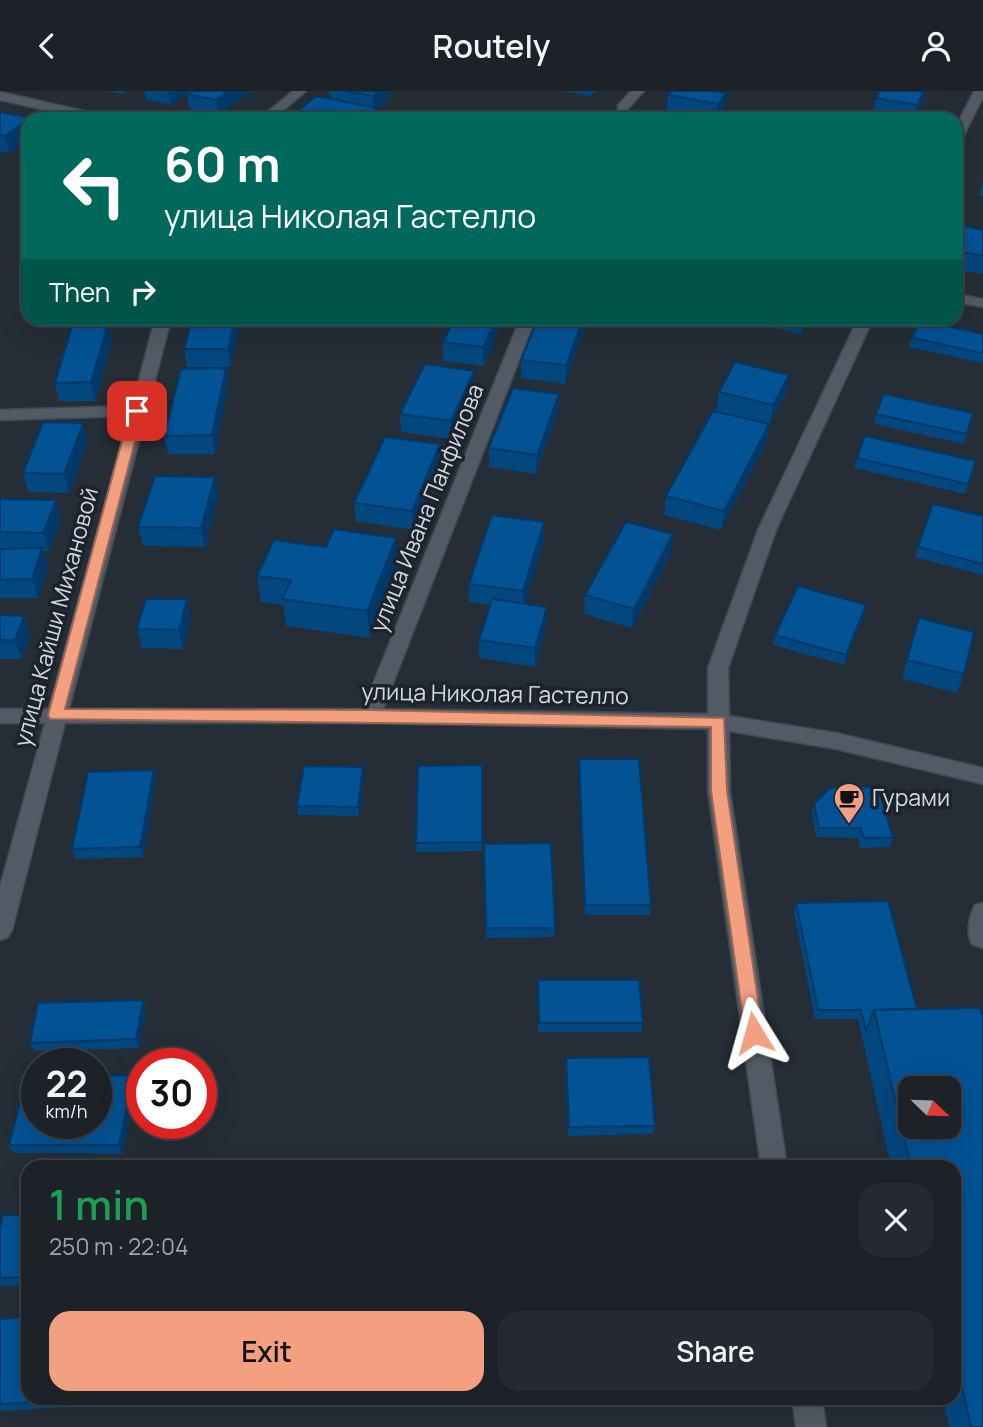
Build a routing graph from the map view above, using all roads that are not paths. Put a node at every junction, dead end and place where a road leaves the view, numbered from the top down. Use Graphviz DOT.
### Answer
graph roads {
  1 [pos="300,91"];
  2 [pos="638,91"];
  3 [pos="980,91"];
  4 [pos="0,96"];
  5 [pos="622,108"];
  6 [pos="71,112"];
  7 [pos="274,112"];
  8 [pos="963,125"];
  9 [pos="963,299"];
  10 [pos="983,303"];
  11 [pos="161,326"];
  12 [pos="525,326"];
  13 [pos="863,326"];
  14 [pos="137,411"];
  15 [pos="0,415"];
  16 [pos="56,715"];
  17 [pos="0,716"];
  18 [pos="370,716"];
  19 [pos="719,722"];
  20 [pos="983,776"];
  21 [pos="983,912"];
  22 [pos="0,930"];
  23 [pos="982,941"];
  24 [pos="773,1160"];
  25 [pos="808,1405"];
  26 [pos="811,1427"];
  1 -- 7 [label="street"];
  2 -- 5 [label="street"];
  3 -- 8 [label="street"];
  4 -- 6 [label="street"];
  9 -- 10 [label="street"];
  11 -- 14 [label="street, улица Кайши Михановой"];
  12 -- 18 [label="street, улица Ивана Панфилова"];
  13 -- 19 [label="street"];
  14 -- 15 [label="street"];
  14 -- 16 [label="street, улица Кайши Михановой"];
  16 -- 17 [label="street, улица Николая Гастелло"];
  16 -- 18 [label="street, улица Николая Гастелло"];
  16 -- 22 [label="street, улица Кайши Михановой"];
  18 -- 19 [label="street, улица Николая Гастелло"];
  19 -- 20 [label="street, улица Николая Гастелло"];
  19 -- 24 [label="street"];
  21 -- 23 [label="street"];
  25 -- 26 [label="street"];
}
